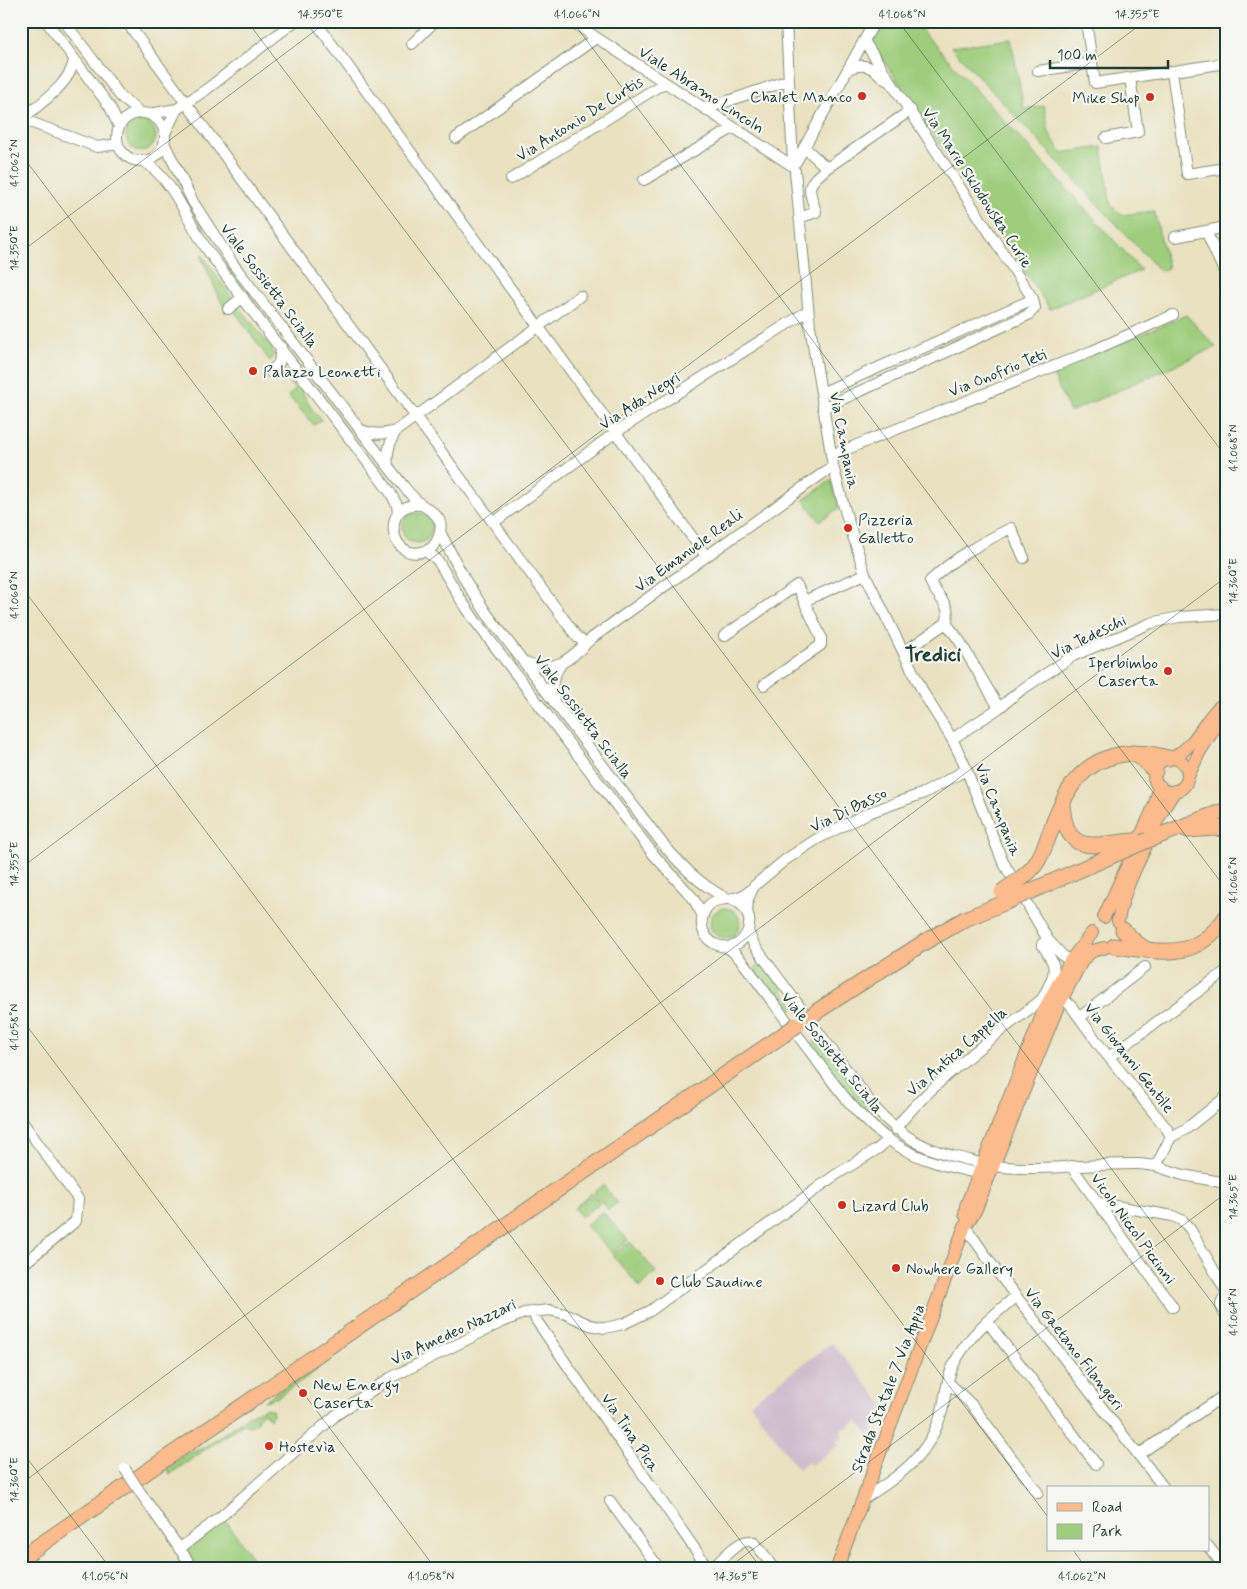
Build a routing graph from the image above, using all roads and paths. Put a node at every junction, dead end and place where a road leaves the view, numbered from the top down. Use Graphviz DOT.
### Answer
graph roads {
  1 [pos="46,21"];
  2 [pos="64,21"];
  3 [pos="126,21"];
  4 [pos="315,21"];
  5 [pos="435,21"];
  6 [pos="571,21"];
  7 [pos="786,21"];
  8 [pos="875,21"];
  9 [pos="1086,21"];
  10 [pos="291,23"];
  11 [pos="596,38"];
  12 [pos="864,41"];
  13 [pos="412,44"];
  14 [pos="74,60"];
  15 [pos="1092,63"];
  16 [pos="1226,63"];
  17 [pos="848,69"];
  18 [pos="1038,71"];
  19 [pos="1172,72"];
  20 [pos="88,78"];
  21 [pos="1130,78"];
  22 [pos="67,80"];
  23 [pos="789,80"];
  24 [pos="664,82"];
  25 [pos="898,91"];
  26 [pos="181,105"];
  27 [pos="704,109"];
  28 [pos="911,110"];
  29 [pos="145,113"];
  30 [pos="22,120"];
  31 [pos="119,127"];
  32 [pos="733,128"];
  33 [pos="164,138"];
  34 [pos="456,138"];
  35 [pos="1106,138"];
  36 [pos="118,144"];
  37 [pos="804,147"];
  38 [pos="141,160"];
  39 [pos="794,165"];
  40 [pos="826,168"];
  41 [pos="1226,168"];
  42 [pos="511,179"];
  43 [pos="644,180"];
  44 [pos="799,218"];
  45 [pos="1226,227"];
  46 [pos="1206,232"];
  47 [pos="1176,237"];
  48 [pos="1226,276"];
  49 [pos="580,296"];
  50 [pos="243,297"];
  51 [pos="1033,299"];
  52 [pos="229,308"];
  53 [pos="808,311"];
  54 [pos="1173,315"];
  55 [pos="538,327"];
  56 [pos="281,347"];
  57 [pos="296,368"];
  58 [pos="821,393"];
  59 [pos="823,408"];
  60 [pos="416,417"];
  61 [pos="361,430"];
  62 [pos="396,432"];
  63 [pos="616,432"];
  64 [pos="832,455"];
  65 [pos="833,466"];
  66 [pos="388,467"];
  67 [pos="422,505"];
  68 [pos="398,514"];
  69 [pos="493,524"];
  70 [pos="440,532"];
  71 [pos="425,551"];
  72 [pos="706,556"];
  73 [pos="1024,558"];
  74 [pos="865,574"];
  75 [pos="804,601"];
  76 [pos="1226,614"];
  77 [pos="946,623"];
  78 [pos="724,636"];
  79 [pos="586,643"];
  80 [pos="904,652"];
  81 [pos="525,662"];
  82 [pos="563,662"];
  83 [pos="764,685"];
  84 [pos="554,700"];
  85 [pos="1226,705"];
  86 [pos="999,708"];
  87 [pos="952,739"];
  88 [pos="1130,753"];
  89 [pos="1170,758"];
  90 [pos="966,770"];
  91 [pos="1155,770"];
  92 [pos="1188,776"];
  93 [pos="1160,786"];
  94 [pos="1175,791"];
  95 [pos="1062,804"];
  96 [pos="1226,810"];
  97 [pos="1226,829"];
  98 [pos="1174,831"];
  99 [pos="1148,840"];
  100 [pos="751,890"];
  101 [pos="1004,897"];
  102 [pos="729,899"];
  103 [pos="747,911"];
  104 [pos="703,916"];
  105 [pos="1104,917"];
  106 [pos="1226,917"];
  107 [pos="1121,925"];
  108 [pos="748,931"];
  109 [pos="1092,933"];
  110 [pos="1048,940"];
  111 [pos="724,946"];
  112 [pos="1109,947"];
  113 [pos="1157,952"];
  114 [pos="1070,961"];
  115 [pos="1145,967"];
  116 [pos="1226,970"];
  117 [pos="1062,998"];
  118 [pos="1028,1010"];
  119 [pos="1042,1017"];
  120 [pos="1080,1017"];
  121 [pos="1109,1057"];
  122 [pos="1226,1097"];
  123 [pos="21,1120"];
  124 [pos="895,1129"];
  125 [pos="1171,1136"];
  126 [pos="888,1139"];
  127 [pos="1071,1166"];
  128 [pos="1156,1166"];
  129 [pos="986,1170"];
  130 [pos="1226,1183"];
  131 [pos="1098,1203"];
  132 [pos="967,1223"];
  133 [pos="21,1266"];
  134 [pos="1225,1291"];
  135 [pos="1016,1296"];
  136 [pos="1173,1306"];
  137 [pos="533,1311"];
  138 [pos="1226,1316"];
  139 [pos="987,1321"];
  140 [pos="948,1382"];
  141 [pos="1226,1394"];
  142 [pos="1138,1455"];
  143 [pos="1096,1464"];
  144 [pos="125,1469"];
  145 [pos="1162,1486"];
  146 [pos="1038,1493"];
  147 [pos="862,1500"];
  148 [pos="610,1501"];
  149 [pos="180,1549"];
  150 [pos="1210,1549"];
  151 [pos="21,1558"];
  152 [pos="1224,1567"];
  153 [pos="193,1568"];
  154 [pos="659,1568"];
  155 [pos="708,1568"];
  156 [pos="713,1568"];
  157 [pos="773,1568"];
  158 [pos="837,1568"];
  1 -- 14 [label="street"];
  2 -- 29 [label="street, Viale Sossietta Scialla"];
  3 -- 26 [label="street"];
  4 -- 55 [label="street"];
  5 -- 13 [label="street"];
  6 -- 11 [label="street, Viale Abramo Lincoln"];
  7 -- 23 [label="street, Via Campania"];
  8 -- 12 [label="street"];
  9 -- 15 [label="street"];
  10 -- 26 [label="street"];
  11 -- 24 [label="street, Viale Abramo Lincoln"];
  11 -- 34 [label="street"];
  12 -- 17 [label="street"];
  12 -- 25 [label="street, Via Marie Sklodowska Curie"];
  14 -- 20 [label="street"];
  14 -- 22 [label="street"];
  15 -- 18 [label="street"];
  15 -- 21 [label="street"];
  16 -- 19 [label="street"];
  17 -- 25 [label="street, Via Marie Sklodowska Curie"];
  17 -- 37 [label="street"];
  19 -- 21 [label="street"];
  19 -- 41 [label="street"];
  20 -- 22 [label="street"];
  20 -- 31 [label="street"];
  21 -- 35 [label="street"];
  22 -- 30 [label="street"];
  23 -- 27 [label="street"];
  23 -- 39 [label="street, Via Campania"];
  24 -- 27 [label="street, Viale Abramo Lincoln"];
  24 -- 42 [label="street, Via Antonio De Curtis"];
  25 -- 28 [label="street, Via Marie Sklodowska Curie"];
  26 -- 29 [label="street"];
  26 -- 33 [label="street"];
  26 -- 60 [label="street"];
  27 -- 32 [label="street, Viale Abramo Lincoln"];
  28 -- 40 [label="street"];
  28 -- 51 [label="street, Via Marie Sklodowska Curie"];
  29 -- 31 [label="street"];
  29 -- 33 [label="street, Viale Sossietta Scialla"];
  30 -- 36 [label="street"];
  31 -- 36 [label="street"];
  32 -- 39 [label="street, Viale Abramo Lincoln"];
  32 -- 43 [label="street"];
  33 -- 38 [label="street"];
  33 -- 61 [label="street, Viale Sossietta Scialla"];
  36 -- 38 [label="street, Viale Sossietta Scialla"];
  37 -- 39 [label="street"];
  37 -- 40 [label="street"];
  38 -- 50 [label="street, Viale Sossietta Scialla"];
  39 -- 44 [label="street, Via Campania"];
  40 -- 44 [label="street"];
  44 -- 53 [label="street, Via Campania"];
  45 -- 46 [label="street"];
  46 -- 47 [label="street"];
  46 -- 48 [label="street"];
  49 -- 55 [label="street"];
  50 -- 52 [label="street"];
  50 -- 56 [label="street, Viale Sossietta Scialla"];
  51 -- 58 [label="street"];
  51 -- 59 [label="street"];
  53 -- 58 [label="street, Via Campania"];
  53 -- 63 [label="street, Via Ada Negri"];
  54 -- 64 [label="street, Via Onofrio Teti"];
  55 -- 60 [label="street"];
  55 -- 63 [label="street"];
  56 -- 57 [label="street, Viale Sossietta Scialla"];
  56 -- 57 [label="street"];
  57 -- 68 [label="street, Viale Sossietta Scialla"];
  58 -- 59 [label="street, Via Campania"];
  59 -- 64 [label="street, Via Campania"];
  60 -- 62 [label="street"];
  60 -- 69 [label="street"];
  61 -- 62 [label="street"];
  61 -- 66 [label="street, Viale Sossietta Scialla"];
  62 -- 66 [label="street"];
  63 -- 69 [label="street, Via Ada Negri"];
  63 -- 72 [label="street"];
  64 -- 65 [label="street, Via Campania"];
  65 -- 72 [label="street, Via Emanuele Reali"];
  65 -- 74 [label="street, Via Campania"];
  66 -- 67 [label="street, Viale Sossietta Scialla"];
  67 -- 68 [label="street"];
  67 -- 70 [label="street, Viale Sossietta Scialla"];
  68 -- 71 [label="street, Viale Sossietta Scialla"];
  69 -- 79 [label="street"];
  70 -- 71 [label="street"];
  70 -- 81 [label="street, Viale Sossietta Scialla"];
  71 -- 104 [label="street, Viale Sossietta Scialla"];
  72 -- 79 [label="street, Via Emanuele Reali"];
  73 -- 77 [label="street"];
  74 -- 75 [label="street"];
  74 -- 80 [label="street, Via Campania"];
  75 -- 78 [label="street"];
  75 -- 83 [label="street"];
  76 -- 86 [label="street, Via Tedeschi"];
  77 -- 80 [label="street"];
  77 -- 86 [label="street"];
  79 -- 82 [label="street, Via Emanuele Reali"];
  80 -- 87 [label="street, Via Campania"];
  81 -- 82 [label="street, Via Emanuele Reali"];
  81 -- 84 [label="street, Viale Sossietta Scialla"];
  82 -- 84 [label="street, Via Emanuele Reali"];
  84 -- 102 [label="street, Viale Sossietta Scialla"];
  85 -- 89 [label="main road"];
  85 -- 92 [label="main road"];
  86 -- 87 [label="street, Via Tedeschi"];
  87 -- 90 [label="street, Via Campania"];
  88 -- 89 [label="highway"];
  88 -- 91 [label="highway"];
  88 -- 95 [label="highway"];
  89 -- 91 [label="main road"];
  89 -- 92 [label="main road"];
  90 -- 100 [label="street, Via Di Basso"];
  90 -- 110 [label="street, Via Campania"];
  91 -- 93 [label="main road"];
  92 -- 94 [label="main road"];
  93 -- 94 [label="main road"];
  93 -- 105 [label="main road, Strada Statale 7 Via Appia"];
  94 -- 107 [label="main road"];
  95 -- 99 [label="highway, bridge"];
  95 -- 101 [label="highway, bridge"];
  96 -- 98 [label="highway"];
  97 -- 98 [label="highway"];
  98 -- 99 [label="highway"];
  99 -- 101 [label="highway, bridge"];
  100 -- 102 [label="street, Via Di Basso"];
  100 -- 103 [label="street"];
  101 -- 151 [label="highway, bridge"];
  102 -- 103 [label="street, Viale Sossietta Scialla"];
  102 -- 104 [label="street"];
  103 -- 108 [label="street, Viale Sossietta Scialla"];
  104 -- 111 [label="street, Viale Sossietta Scialla"];
  105 -- 107 [label="main road"];
  105 -- 109 [label="main road, Strada Statale 7 Via Appia"];
  106 -- 113 [label="highway"];
  107 -- 112 [label="main road"];
  107 -- 113 [label="highway"];
  108 -- 111 [label="street"];
  108 -- 124 [label="street, Viale Sossietta Scialla"];
  109 -- 112 [label="main road"];
  109 -- 114 [label="main road, Strada Statale 7 Via Appia"];
  110 -- 114 [label="street, Via Campania"];
  110 -- 118 [label="street, Via Campania"];
  111 -- 126 [label="street, Viale Sossietta Scialla"];
  112 -- 113 [label="highway"];
  112 -- 117 [label="main road, Strada Statale 7 Via Appia"];
  114 -- 119 [label="main road, Strada Statale 7 Via Appia"];
  115 -- 120 [label="street"];
  116 -- 121 [label="street"];
  117 -- 120 [label="street, Via Giovanni Gentile"];
  117 -- 129 [label="main road, Strada Statale 7 Via Appia"];
  118 -- 119 [label="street, Via Antica Cappella"];
  118 -- 124 [label="street, Via Antica Cappella"];
  119 -- 129 [label="main road, Strada Statale 7 Via Appia"];
  120 -- 121 [label="street, Via Giovanni Gentile"];
  121 -- 125 [label="street, Via Giovanni Gentile"];
  122 -- 125 [label="street"];
  123 -- 133 [label="street"];
  124 -- 129 [label="street, Viale Sossietta Scialla"];
  125 -- 128 [label="street"];
  126 -- 129 [label="street, Viale Sossietta Scialla"];
  126 -- 137 [label="street, Via Amedeo Nazzari"];
  127 -- 128 [label="street"];
  127 -- 129 [label="street"];
  127 -- 131 [label="street, Vicolo Niccol Piccinni"];
  128 -- 130 [label="street"];
  129 -- 132 [label="main road, Strada Statale 7 Via Appia"];
  131 -- 134 [label="street"];
  131 -- 136 [label="street, Vicolo Niccol Piccinni"];
  132 -- 135 [label="street, Via Gaetano Filangeri"];
  132 -- 147 [label="main road, Strada Statale 7 Via Appia"];
  134 -- 138 [label="street"];
  135 -- 139 [label="street"];
  135 -- 142 [label="street, Via Gaetano Filangeri"];
  137 -- 149 [label="street, Via Amedeo Nazzari"];
  137 -- 155 [label="street, Via Tina Pica"];
  139 -- 140 [label="street"];
  139 -- 143 [label="street"];
  140 -- 146 [label="street"];
  140 -- 147 [label="street"];
  141 -- 142 [label="street"];
  142 -- 145 [label="street, Via Gaetano Filangeri"];
  144 -- 149 [label="street, bridge"];
  147 -- 158 [label="main road, Strada Statale 7 Via Appia"];
  148 -- 154 [label="street"];
  149 -- 153 [label="street"];
  150 -- 152 [label="street"];
  156 -- 157 [label="street"];
}
